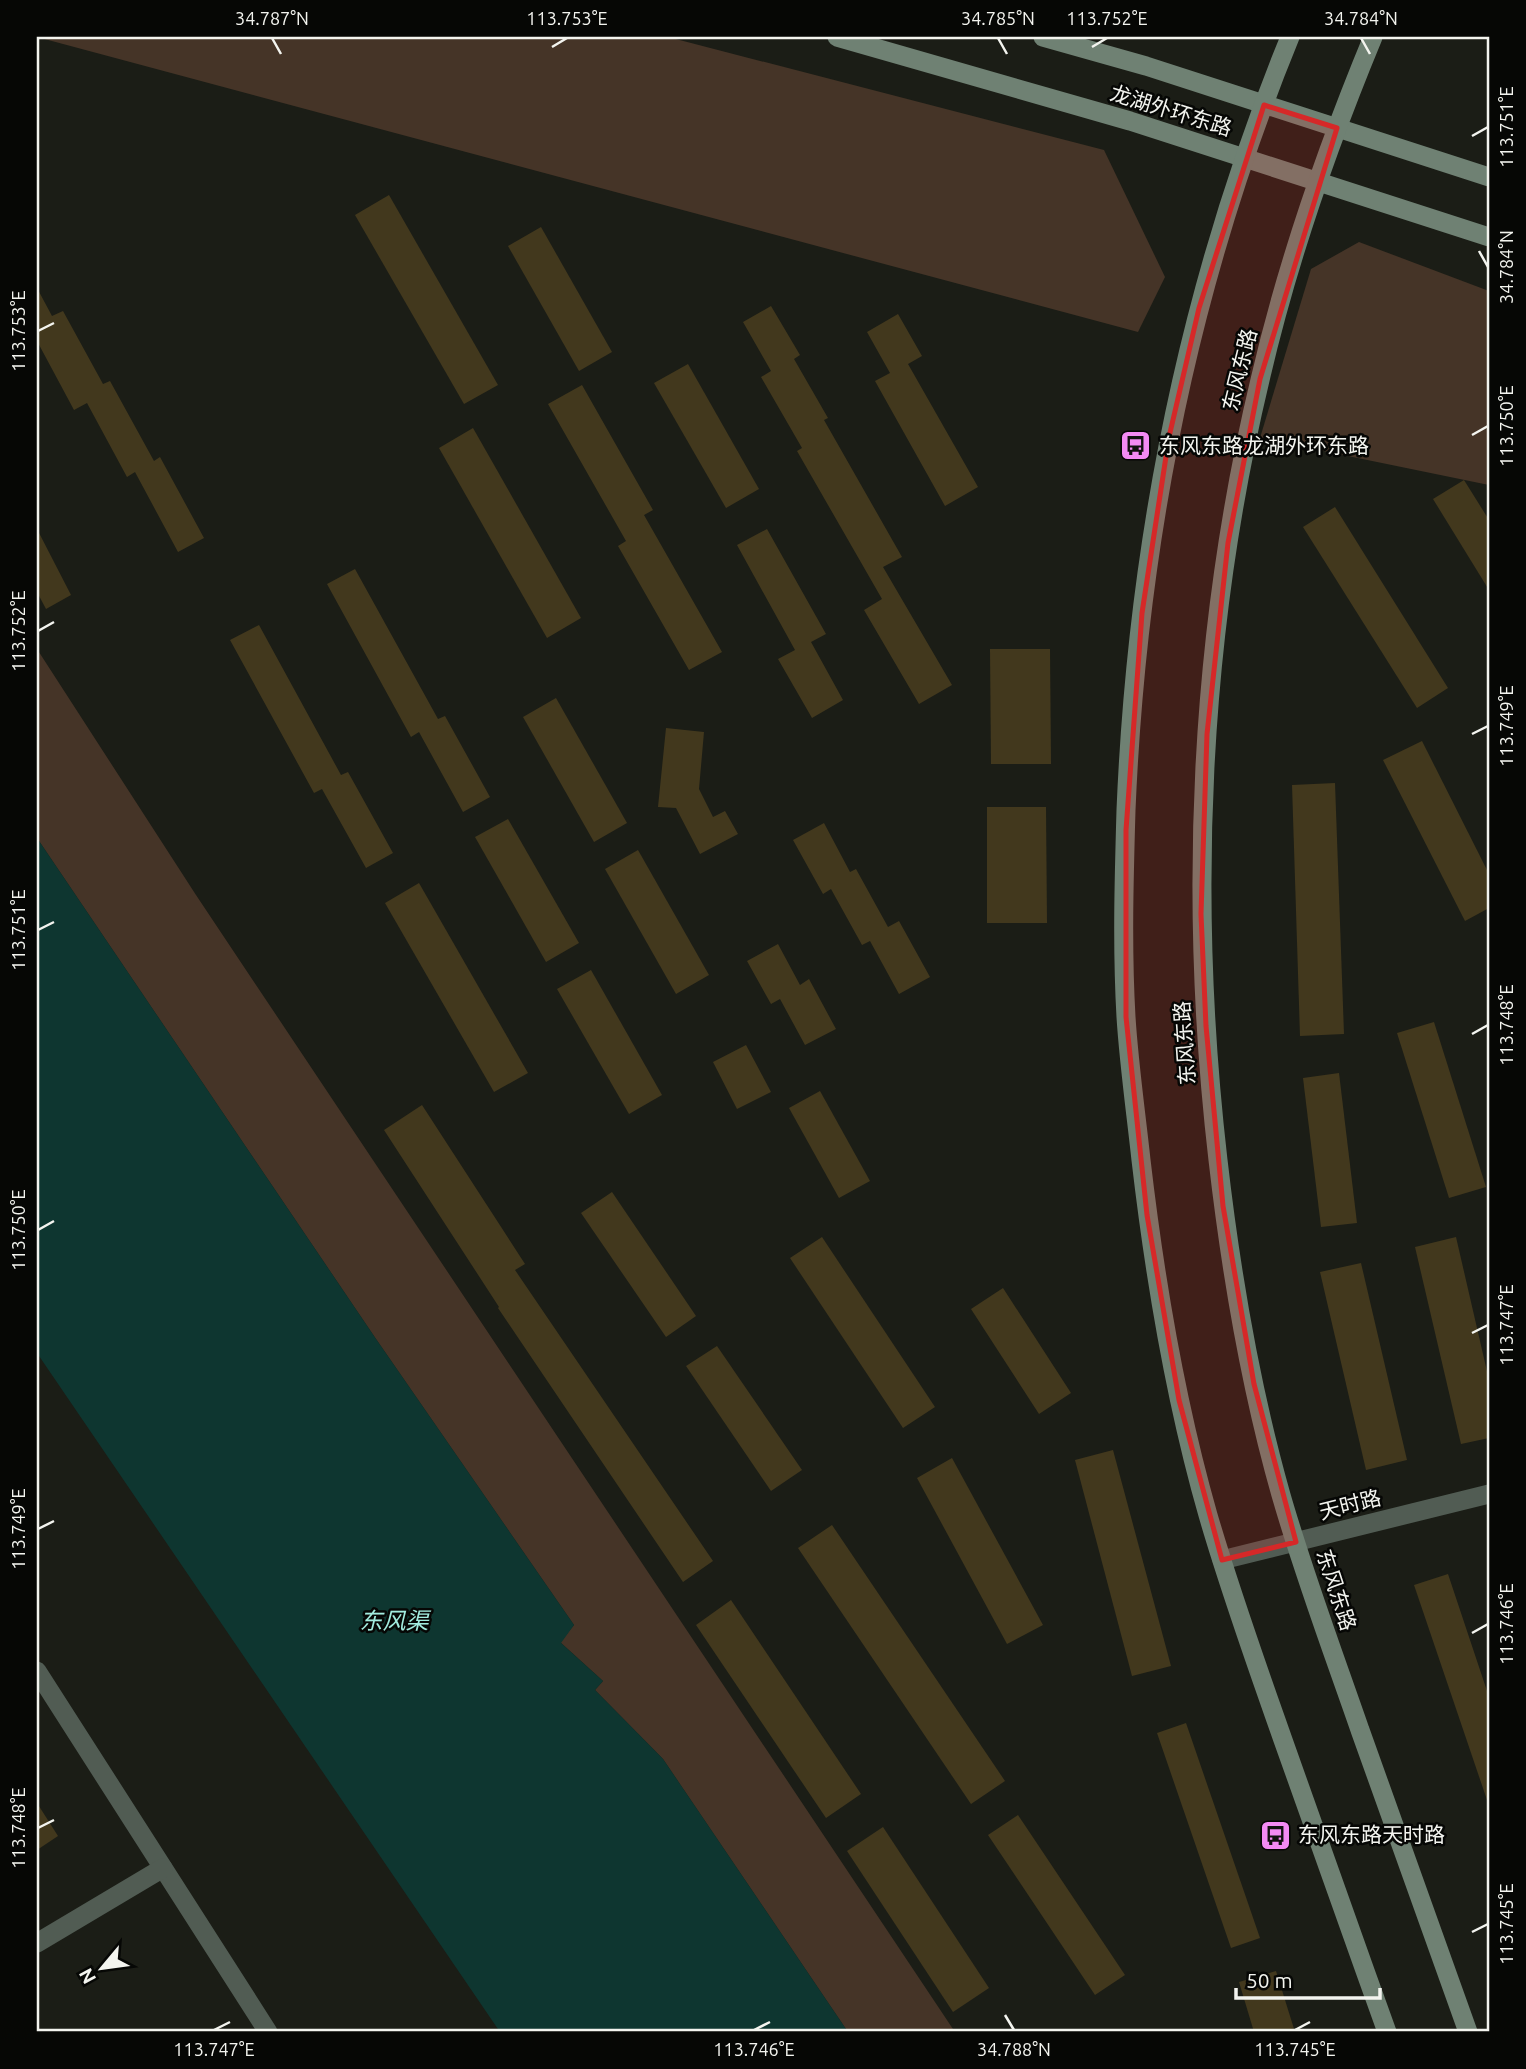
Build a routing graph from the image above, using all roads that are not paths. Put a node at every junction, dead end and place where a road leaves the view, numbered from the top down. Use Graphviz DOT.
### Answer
graph roads {
  1 [pos="837,37"];
  2 [pos="1043,37"];
  3 [pos="1290,37"];
  4 [pos="1373,37"];
  5 [pos="1265,104"];
  6 [pos="1337,128"];
  7 [pos="1245,158"];
  8 [pos="1489,177"];
  9 [pos="1318,182"];
  10 [pos="1489,237"];
  11 [pos="1489,1494"];
  12 [pos="1296,1542"];
  13 [pos="1222,1560"];
  14 [pos="37,1671"];
  15 [pos="163,1868"];
  16 [pos="37,1943"];
  17 [pos="268,2032"];
  18 [pos="1387,2032"];
  19 [pos="1468,2032"];
  1 -- 7 [label="main road, 龙湖外环东路"];
  2 -- 5 [label="main road, 龙湖外环东路"];
  3 -- 5 [label="main road"];
  4 -- 6 [label="main road, 东风东路"];
  5 -- 6 [label="main road, 龙湖外环东路"];
  5 -- 7 [label="main road"];
  6 -- 8 [label="main road, 龙湖外环东路"];
  6 -- 9 [label="main road, 东风东路"];
  7 -- 9 [label="main road, 龙湖外环东路"];
  7 -- 13 [label="main road"];
  9 -- 10 [label="main road, 龙湖外环东路"];
  9 -- 12 [label="main road, 东风东路"];
  11 -- 12 [label="street, 天时路"];
  12 -- 13 [label="street, 天时路"];
  12 -- 19 [label="main road, 东风东路"];
  13 -- 18 [label="main road"];
  14 -- 15 [label="street"];
  15 -- 16 [label="street"];
  15 -- 17 [label="street"];
}
